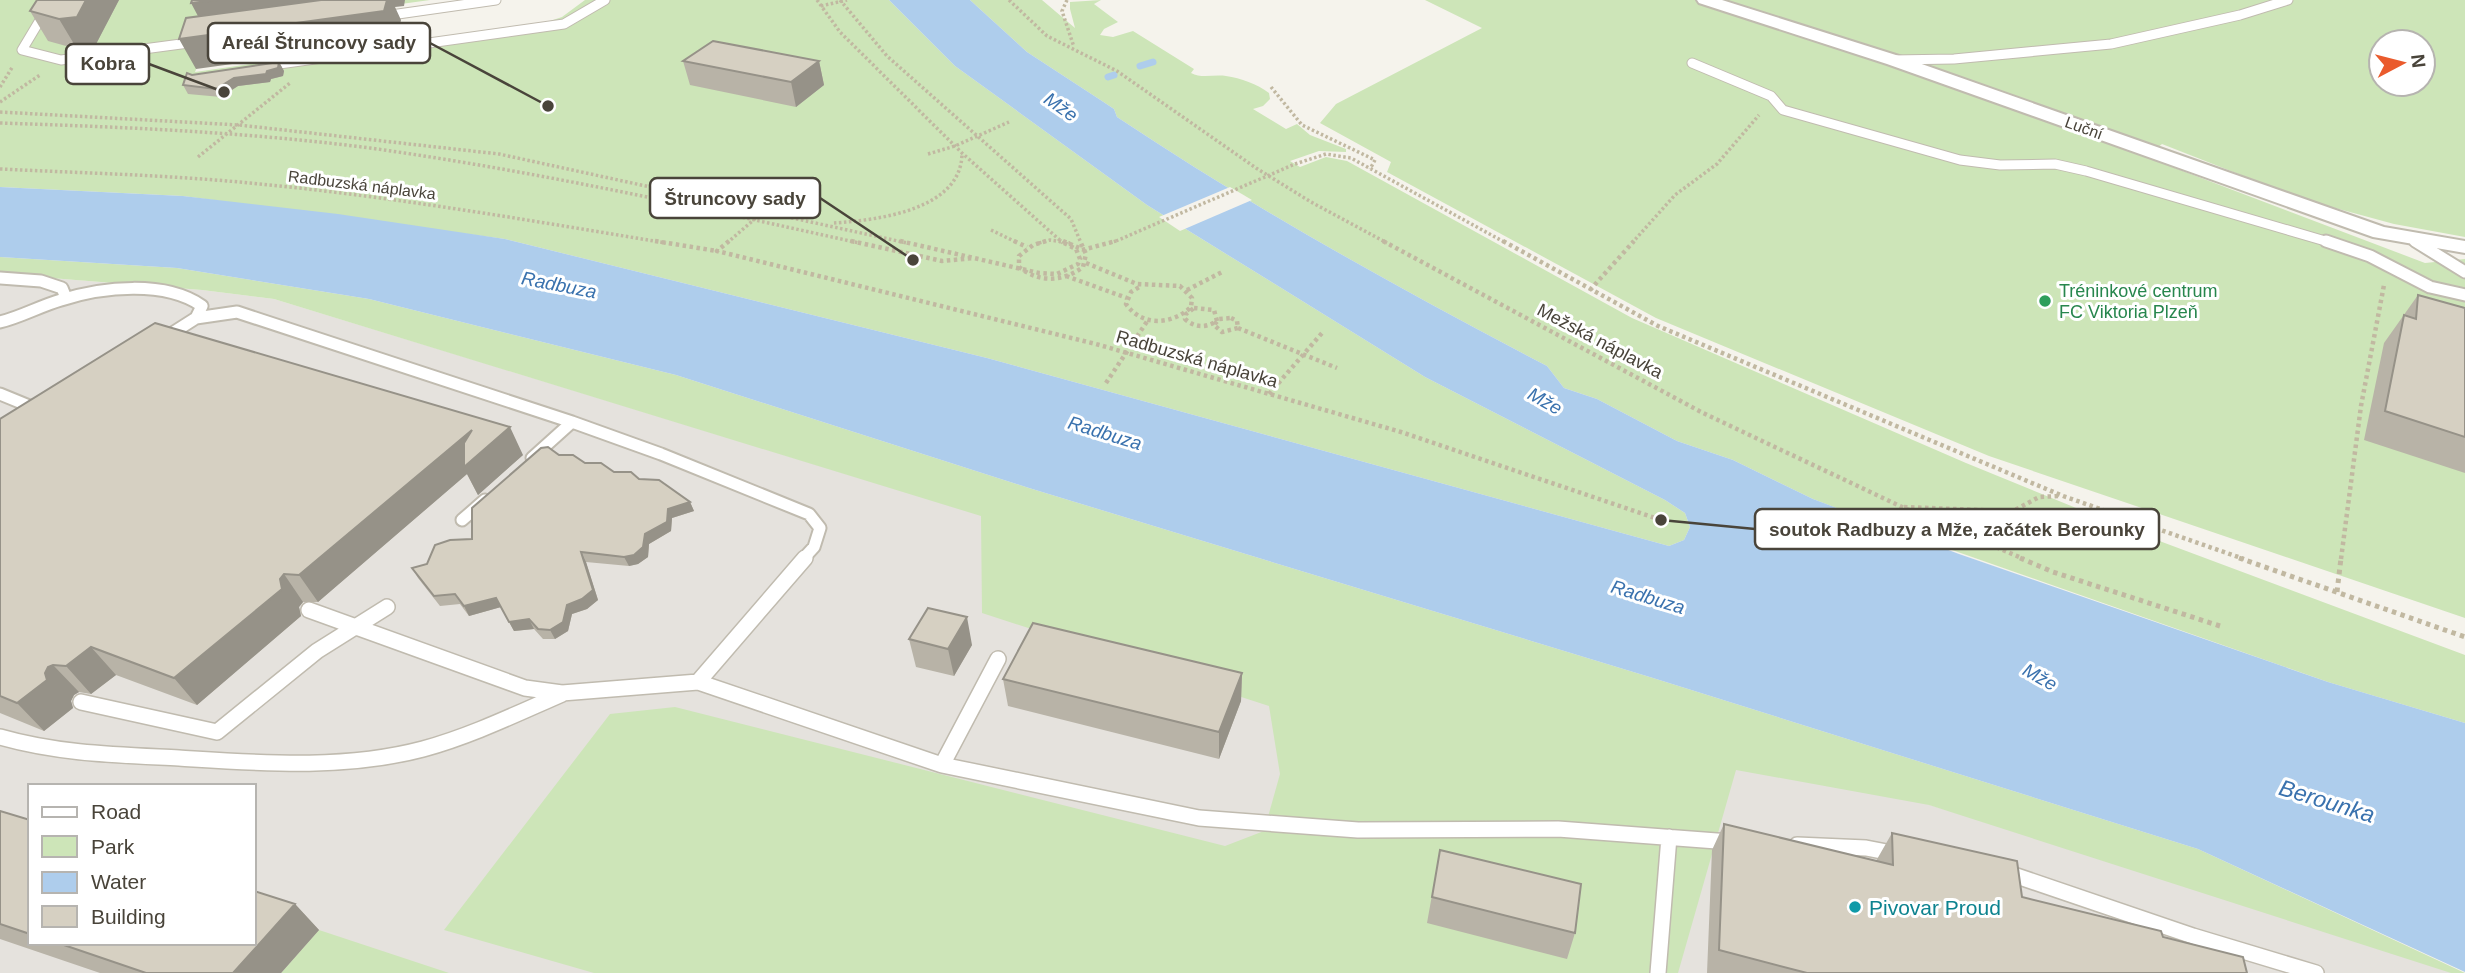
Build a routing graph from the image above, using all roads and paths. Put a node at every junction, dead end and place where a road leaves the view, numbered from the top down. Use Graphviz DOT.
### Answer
graph roads {
  1 [pos="52,0"];
  2 [pos="496,0"];
  3 [pos="604,0"];
  4 [pos="817,0"];
  5 [pos="847,0"];
  6 [pos="1009,0"];
  7 [pos="1067,0"];
  8 [pos="1705,0"];
  9 [pos="2288,0"];
  10 [pos="841,1"];
  11 [pos="821,6"];
  12 [pos="373,17"];
  13 [pos="210,40"];
  14 [pos="1074,47"];
  15 [pos="61,60"];
  16 [pos="1893,60"];
  17 [pos="1692,63"];
  18 [pos="250,68"];
  19 [pos="292,82"];
  20 [pos="1271,87"];
  21 [pos="1771,96"];
  22 [pos="0,102"];
  23 [pos="0,113"];
  24 [pos="1009,122"];
  25 [pos="0,123"];
  26 [pos="239,125"];
  27 [pos="228,134"];
  28 [pos="977,136"];
  29 [pos="955,146"];
  30 [pos="962,153"];
  31 [pos="928,154"];
  32 [pos="198,157"];
  33 [pos="0,169"];
  34 [pos="1369,169"];
  35 [pos="765,210"];
  36 [pos="752,220"];
  37 [pos="825,223"];
  38 [pos="991,230"];
  39 [pos="2412,239"];
  40 [pos="1058,240"];
  41 [pos="1027,247"];
  42 [pos="2465,247"];
  43 [pos="718,250"];
  44 [pos="1084,250"];
  45 [pos="1078,252"];
  46 [pos="977,258"];
  47 [pos="1086,262"];
  48 [pos="1019,267"];
  49 [pos="2397,270"];
  50 [pos="1222,272"];
  51 [pos="2465,272"];
  52 [pos="1066,276"];
  53 [pos="0,278"];
  54 [pos="1141,286"];
  55 [pos="1186,290"];
  56 [pos="1590,290"];
  57 [pos="2465,295"];
  58 [pos="66,298"];
  59 [pos="1127,298"];
  60 [pos="1188,312"];
  61 [pos="196,318"];
  62 [pos="1148,320"];
  63 [pos="1217,321"];
  64 [pos="0,322"];
  65 [pos="1238,328"];
  66 [pos="1322,333"];
  67 [pos="150,347"];
  68 [pos="1126,353"];
  69 [pos="1303,355"];
  70 [pos="1337,368"];
  71 [pos="1106,383"];
  72 [pos="0,394"];
  73 [pos="1269,394"];
  74 [pos="34,421"];
  75 [pos="572,422"];
  76 [pos="522,467"];
  77 [pos="492,494"];
  78 [pos="2063,496"];
  79 [pos="1902,507"];
  80 [pos="462,520"];
  81 [pos="1661,520"];
  82 [pos="2337,593"];
  83 [pos="387,607"];
  84 [pos="309,610"];
  85 [pos="2220,626"];
  86 [pos="356,627"];
  87 [pos="2465,637"];
  88 [pos="998,659"];
  89 [pos="698,682"];
  90 [pos="562,693"];
  91 [pos="81,702"];
  92 [pos="0,737"];
  93 [pos="942,765"];
  94 [pos="1669,837"];
  95 [pos="1748,843"];
  96 [pos="1787,845"];
  97 [pos="1918,857"];
  98 [pos="1983,869"];
  99 [pos="2285,968"];
  100 [pos="1658,973"];
  101 [pos="2316,973"];
  1 -- 15 [label="lane"];
  2 -- 12 [label="lane"];
  3 -- 18 [label="lane"];
  4 -- 11 [label="path"];
  5 -- 10 [label="path"];
  6 -- 14 [label="path, Mežská náplavka"];
  7 -- 14 [label="path"];
  8 -- 16 [label="street, Luční"];
  9 -- 16 [label="lane"];
  10 -- 11 [label="path"];
  10 -- 28 [label="path"];
  11 -- 29 [label="path"];
  13 -- 15 [label="lane"];
  14 -- 79 [label="path, Mežská náplavka"];
  15 -- 22 [label="path"];
  16 -- 39 [label="street, Luční"];
  17 -- 21 [label="lane"];
  19 -- 26 [label="path"];
  20 -- 34 [label="path"];
  21 -- 49 [label="lane"];
  21 -- 56 [label="path"];
  23 -- 26 [label="path"];
  24 -- 28 [label="path"];
  25 -- 27 [label="path"];
  26 -- 27 [label="path"];
  26 -- 35 [label="path"];
  27 -- 32 [label="path"];
  27 -- 36 [label="path"];
  28 -- 29 [label="path"];
  28 -- 44 [label="path"];
  29 -- 30 [label="path"];
  29 -- 31 [label="path"];
  30 -- 37 [label="path"];
  30 -- 40 [label="path"];
  33 -- 43 [label="path, Radbuzská náplavka"];
  34 -- 44 [label="path, bridge"];
  34 -- 56 [label="path"];
  35 -- 36 [label="path"];
  35 -- 37 [label="path"];
  36 -- 43 [label="path"];
  36 -- 46 [label="path"];
  37 -- 46 [label="path"];
  38 -- 41 [label="path"];
  39 -- 42 [label="street, Luční"];
  39 -- 51 [label="lane"];
  40 -- 41 [label="path"];
  40 -- 44 [label="path"];
  40 -- 45 [label="path"];
  41 -- 48 [label="path"];
  43 -- 68 [label="path, Radbuzská náplavka"];
  44 -- 45 [label="path"];
  44 -- 47 [label="path"];
  45 -- 48 [label="path"];
  46 -- 48 [label="path"];
  47 -- 52 [label="path"];
  47 -- 54 [label="path"];
  48 -- 52 [label="path"];
  49 -- 57 [label="lane"];
  49 -- 82 [label="path"];
  50 -- 55 [label="path"];
  52 -- 59 [label="path"];
  53 -- 58 [label="lane"];
  54 -- 55 [label="path"];
  54 -- 59 [label="path"];
  55 -- 60 [label="path"];
  56 -- 78 [label="path"];
  58 -- 61 [label="lane"];
  58 -- 64 [label="lane"];
  59 -- 62 [label="path"];
  60 -- 62 [label="path"];
  60 -- 63 [label="path"];
  60 -- 63 [label="path"];
  61 -- 67 [label="lane"];
  61 -- 75 [label="lane"];
  62 -- 68 [label="path"];
  63 -- 65 [label="path"];
  63 -- 65 [label="path"];
  65 -- 69 [label="path"];
  66 -- 69 [label="path"];
  68 -- 71 [label="path"];
  68 -- 73 [label="path, Radbuzská náplavka"];
  69 -- 70 [label="path"];
  69 -- 73 [label="path"];
  72 -- 74 [label="lane"];
  73 -- 81 [label="path, Radbuzská náplavka"];
  75 -- 76 [label="lane"];
  75 -- 89 [label="lane"];
  77 -- 80 [label="lane"];
  78 -- 79 [label="path"];
  78 -- 82 [label="path"];
  79 -- 85 [label="path, Mežská náplavka"];
  82 -- 87 [label="path"];
  83 -- 86 [label="lane"];
  84 -- 86 [label="lane"];
  86 -- 90 [label="lane"];
  86 -- 91 [label="lane"];
  88 -- 93 [label="lane"];
  89 -- 90 [label="lane"];
  89 -- 93 [label="lane"];
  90 -- 92 [label="lane"];
  93 -- 94 [label="lane"];
  94 -- 95 [label="lane"];
  94 -- 100 [label="lane"];
  96 -- 97 [label="lane"];
  98 -- 99 [label="lane"];
  99 -- 101 [label="lane"];
}
